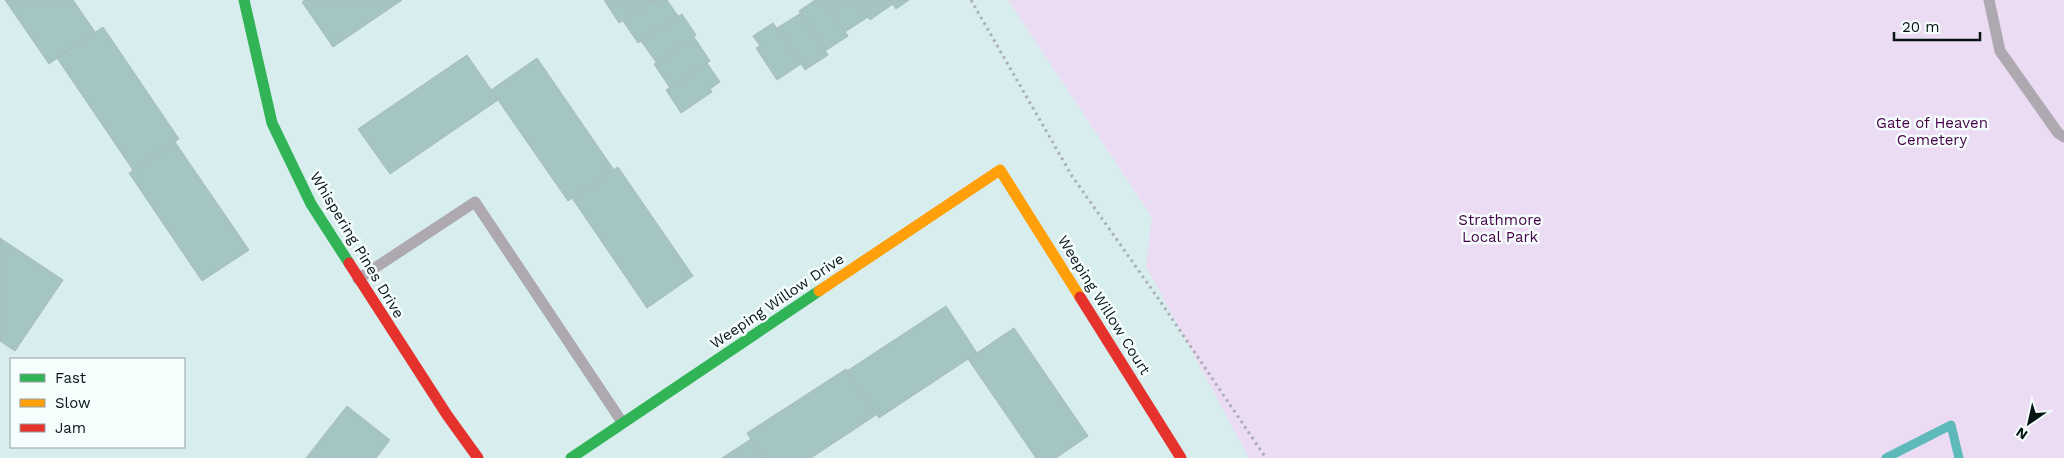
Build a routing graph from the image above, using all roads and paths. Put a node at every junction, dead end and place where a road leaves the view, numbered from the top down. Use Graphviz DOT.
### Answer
graph roads {
  1 [pos="244,0"];
  2 [pos="971,0"];
  3 [pos="1989,0"];
  4 [pos="2064,138"];
  5 [pos="1000,170"];
  6 [pos="358,279"];
  7 [pos="622,422"];
  8 [pos="478,458"];
  9 [pos="571,458"];
  10 [pos="1181,458"];
  11 [pos="1266,458"];
  1 -- 6 [label="street, Whispering Pines Drive"];
  2 -- 11 [label="path"];
  3 -- 4 [label="lane"];
  5 -- 7 [label="street, Weeping Willow Drive"];
  5 -- 10 [label="street, Weeping Willow Court"];
  6 -- 7 [label="lane"];
  6 -- 8 [label="street, Whispering Pines Drive"];
  7 -- 9 [label="street, Weeping Willow Drive"];
}
